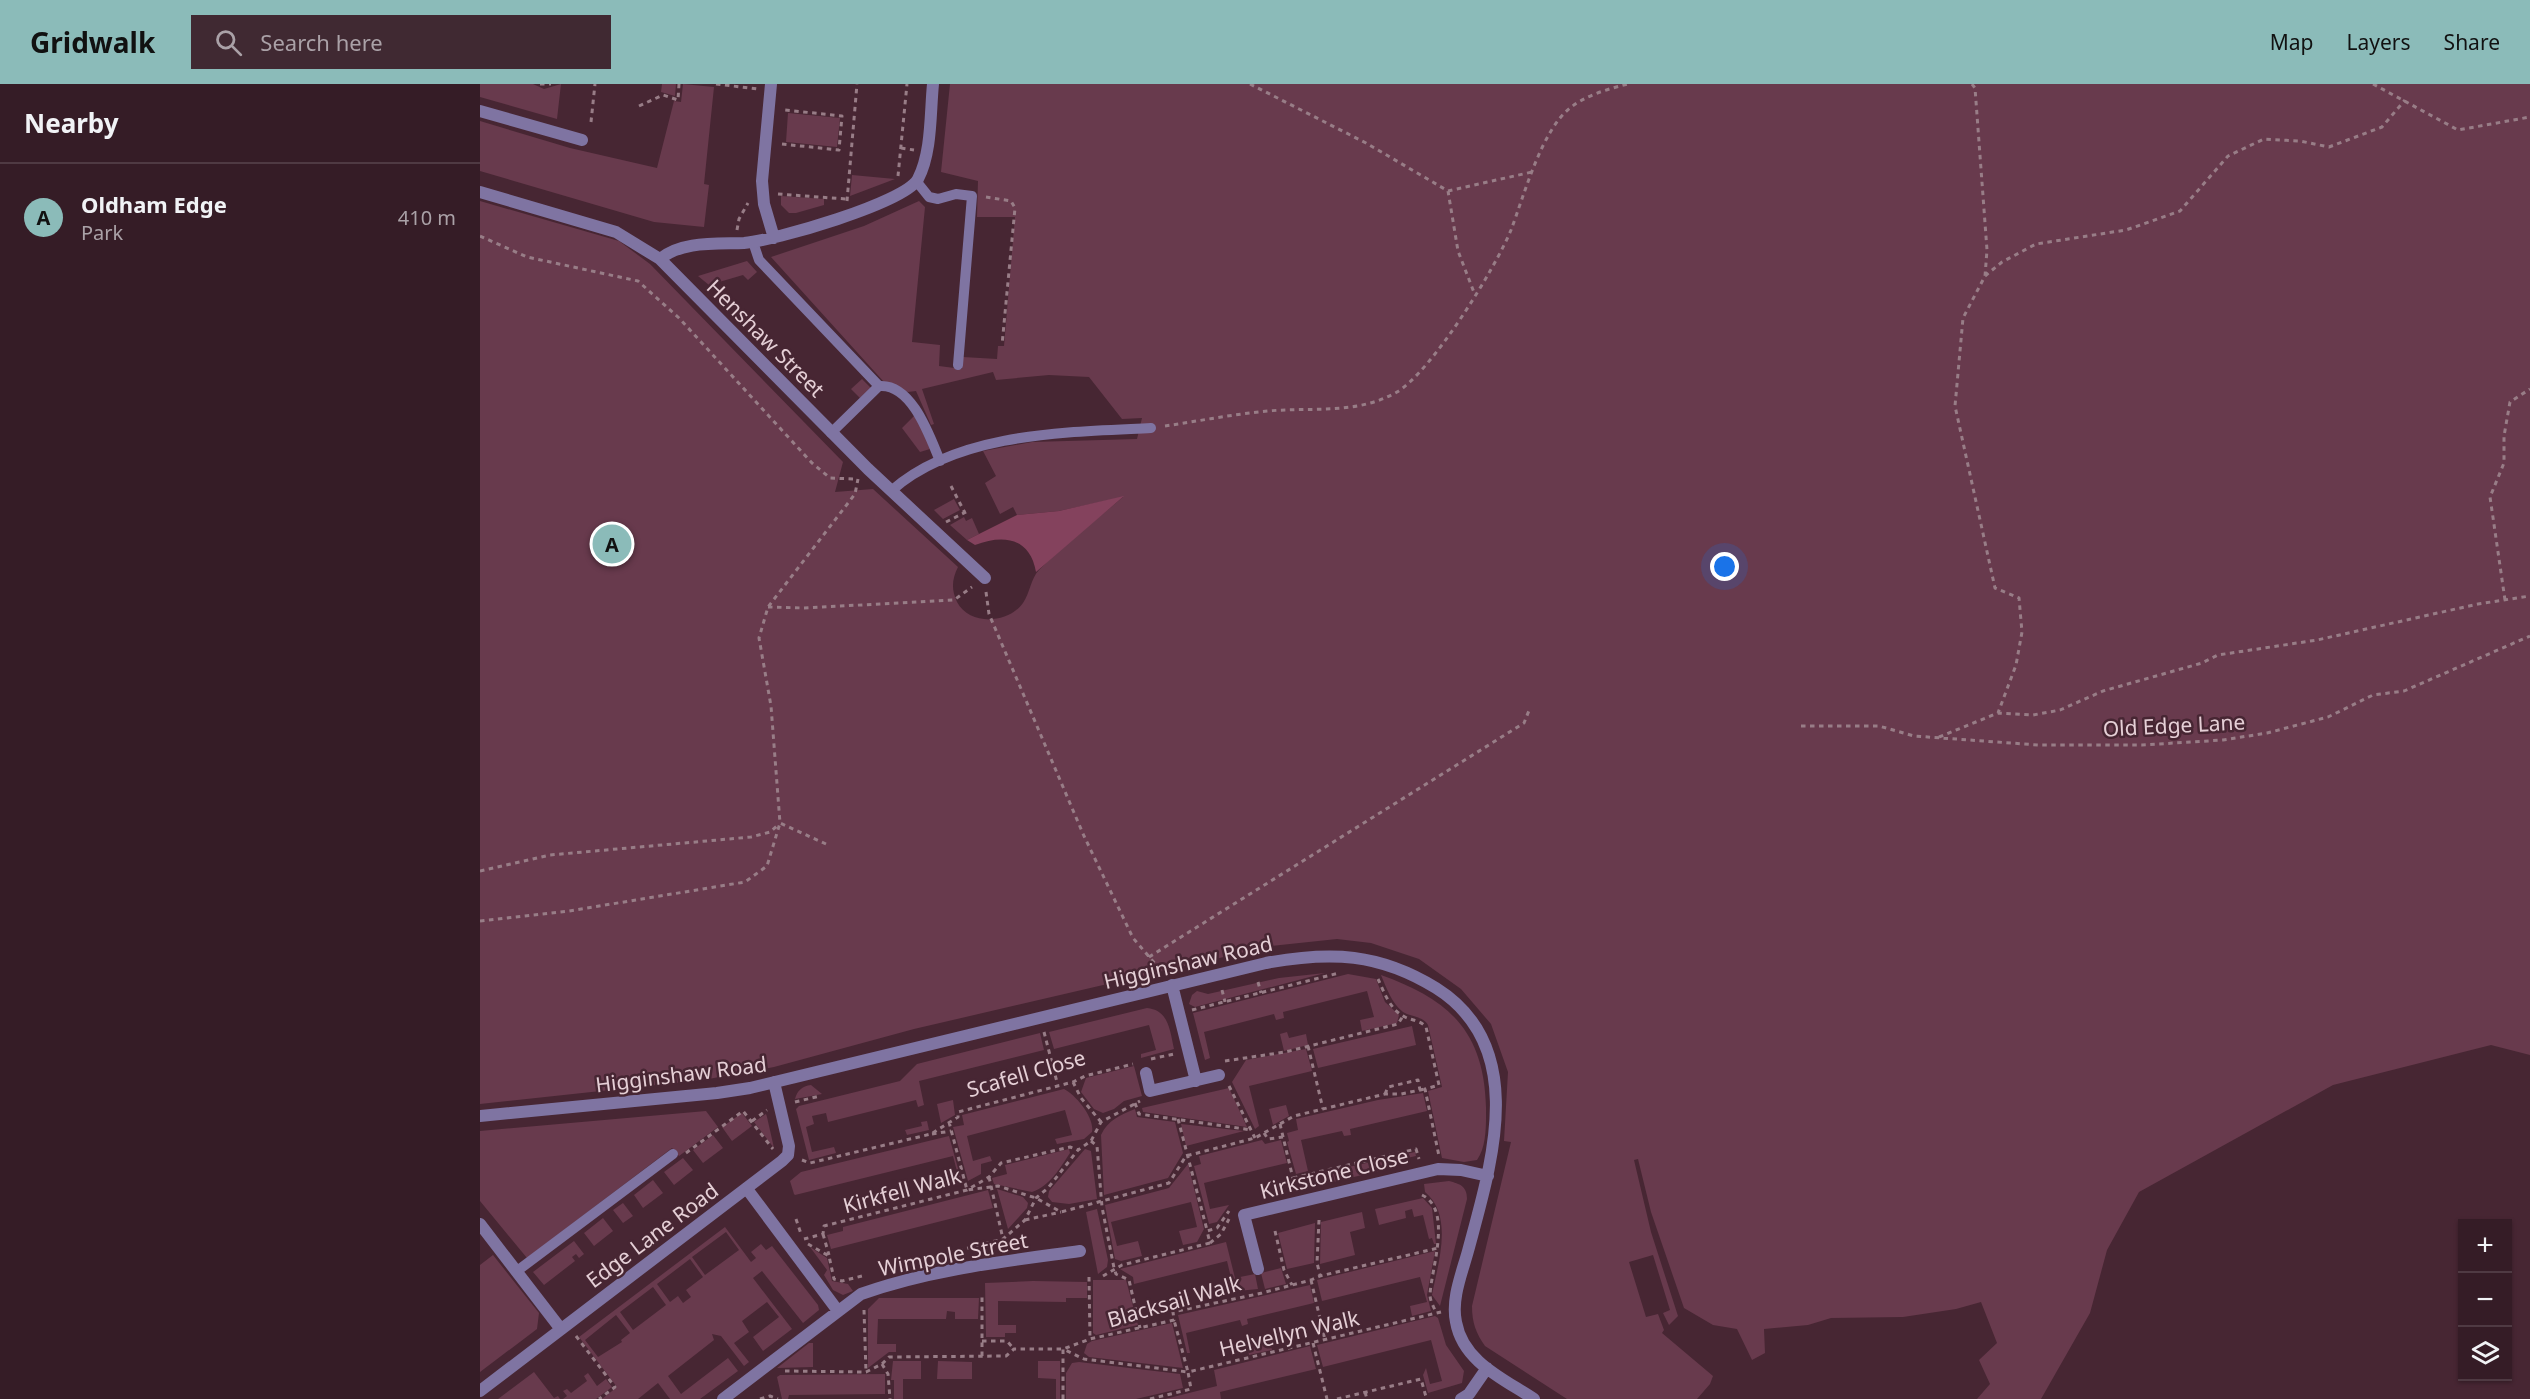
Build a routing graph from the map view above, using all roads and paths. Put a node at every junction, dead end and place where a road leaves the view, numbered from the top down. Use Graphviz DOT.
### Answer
graph roads {
  1 [pos="540,84"];
  2 [pos="551,84"];
  3 [pos="595,84"];
  4 [pos="679,84"];
  5 [pos="716,84"];
  6 [pos="771,84"];
  7 [pos="857,84"];
  8 [pos="907,84"];
  9 [pos="933,84"];
  10 [pos="1250,84"];
  11 [pos="1628,84"];
  12 [pos="1972,84"];
  13 [pos="2373,84"];
  14 [pos="759,89"];
  15 [pos="2405,100"];
  16 [pos="639,106"];
  17 [pos="785,110"];
  18 [pos="480,111"];
  19 [pos="2530,117"];
  20 [pos="591,122"];
  21 [pos="582,140"];
  22 [pos="782,144"];
  23 [pos="901,148"];
  24 [pos="915,150"];
  25 [pos="1532,172"];
  26 [pos="898,181"];
  27 [pos="917,182"];
  28 [pos="1448,191"];
  29 [pos="480,192"];
  30 [pos="778,193"];
  31 [pos="972,196"];
  32 [pos="828,197"];
  33 [pos="749,201"];
  34 [pos="826,207"];
  35 [pos="737,232"];
  36 [pos="480,236"];
  37 [pos="774,238"];
  38 [pos="753,242"];
  39 [pos="660,259"];
  40 [pos="1985,276"];
  41 [pos="1475,295"];
  42 [pos="1002,345"];
  43 [pos="958,365"];
  44 [pos="879,386"];
  45 [pos="2530,389"];
  46 [pos="1151,428"];
  47 [pos="831,433"];
  48 [pos="940,461"];
  49 [pos="868,469"];
  50 [pos="858,478"];
  51 [pos="951,486"];
  52 [pos="891,490"];
  53 [pos="944,523"];
  54 [pos="985,578"];
  55 [pos="2530,597"];
  56 [pos="2505,600"];
  57 [pos="768,607"];
  58 [pos="2530,636"];
  59 [pos="1530,708"];
  60 [pos="1998,713"];
  61 [pos="1802,726"];
  62 [pos="1937,738"];
  63 [pos="780,823"];
  64 [pos="826,844"];
  65 [pos="480,871"];
  66 [pos="480,921"];
  67 [pos="1149,957"];
  68 [pos="1346,971"];
  69 [pos="1303,974"];
  70 [pos="1377,977"];
  71 [pos="1305,981"];
  72 [pos="1258,982"];
  73 [pos="1172,985"];
  74 [pos="1222,990"];
  75 [pos="1261,993"];
  76 [pos="1225,1002"];
  77 [pos="1190,1011"];
  78 [pos="1403,1016"];
  79 [pos="1043,1030"];
  80 [pos="1308,1046"];
  81 [pos="1179,1053"];
  82 [pos="1226,1061"];
  83 [pos="1134,1063"];
  84 [pos="1145,1067"];
  85 [pos="1196,1081"];
  86 [pos="774,1082"];
  87 [pos="1073,1082"];
  88 [pos="1220,1082"];
  89 [pos="1058,1086"];
  90 [pos="1425,1089"];
  91 [pos="1420,1090"];
  92 [pos="1385,1094"];
  93 [pos="820,1096"];
  94 [pos="795,1102"];
  95 [pos="768,1109"];
  96 [pos="1323,1109"];
  97 [pos="480,1116"];
  98 [pos="1178,1119"];
  99 [pos="752,1121"];
  100 [pos="949,1122"];
  101 [pos="1101,1122"];
  102 [pos="1280,1124"];
  103 [pos="1252,1130"];
  104 [pos="951,1131"];
  105 [pos="1264,1133"];
  106 [pos="931,1134"];
  107 [pos="1283,1137"];
  108 [pos="1255,1138"];
  109 [pos="1091,1141"];
  110 [pos="1078,1150"];
  111 [pos="782,1154"];
  112 [pos="676,1156"];
  113 [pos="1186,1156"];
  114 [pos="1488,1176"];
  115 [pos="989,1177"];
  116 [pos="1293,1178"];
  117 [pos="991,1187"];
  118 [pos="747,1190"];
  119 [pos="967,1190"];
  120 [pos="1296,1192"];
  121 [pos="1422,1195"];
  122 [pos="1036,1198"];
  123 [pos="1102,1202"];
  124 [pos="1231,1208"];
  125 [pos="1061,1212"];
  126 [pos="1244,1215"];
  127 [pos="796,1219"];
  128 [pos="1025,1220"];
  129 [pos="1319,1220"];
  130 [pos="480,1224"];
  131 [pos="1208,1231"];
  132 [pos="1275,1231"];
  133 [pos="823,1234"];
  134 [pos="1004,1239"];
  135 [pos="803,1240"];
  136 [pos="1210,1243"];
  137 [pos="1438,1248"];
  138 [pos="1080,1251"];
  139 [pos="829,1256"];
  140 [pos="934,1257"];
  141 [pos="1114,1268"];
  142 [pos="1258,1269"];
  143 [pos="517,1271"];
  144 [pos="869,1274"];
  145 [pos="1320,1275"];
  146 [pos="1089,1276"];
  147 [pos="1103,1276"];
  148 [pos="1311,1280"];
  149 [pos="1292,1285"];
  150 [pos="982,1295"];
  151 [pos="838,1311"];
  152 [pos="1455,1312"];
  153 [pos="1436,1313"];
  154 [pos="865,1317"];
  155 [pos="1174,1320"];
  156 [pos="560,1328"];
  157 [pos="1140,1328"];
  158 [pos="576,1336"];
  159 [pos="1090,1339"];
  160 [pos="1325,1340"];
  161 [pos="982,1341"];
  162 [pos="1312,1343"];
  163 [pos="1014,1349"];
  164 [pos="1063,1349"];
  165 [pos="982,1357"];
  166 [pos="882,1364"];
  167 [pos="1487,1368"];
  168 [pos="777,1371"];
  169 [pos="866,1372"];
  170 [pos="1188,1372"];
  171 [pos="480,1391"];
  172 [pos="1365,1392"];
  173 [pos="1426,1397"];
  174 [pos="599,1399"];
  175 [pos="723,1399"];
  176 [pos="760,1399"];
  177 [pos="778,1399"];
  178 [pos="890,1399"];
  179 [pos="1063,1399"];
  180 [pos="1150,1399"];
  181 [pos="1326,1399"];
  182 [pos="1337,1399"];
  183 [pos="1367,1399"];
  184 [pos="1461,1399"];
  185 [pos="1534,1399"];
  1 -- 2 [label="path"];
  3 -- 20 [label="path"];
  4 -- 16 [label="path"];
  5 -- 14 [label="path"];
  6 -- 37 [label="street"];
  7 -- 32 [label="path"];
  8 -- 23 [label="path"];
  9 -- 27 [label="street"];
  10 -- 28 [label="path"];
  11 -- 25 [label="path"];
  12 -- 40 [label="path"];
  13 -- 15 [label="path"];
  15 -- 19 [label="path"];
  15 -- 40 [label="path"];
  17 -- 22 [label="path"];
  18 -- 21 [label="street"];
  23 -- 24 [label="path"];
  23 -- 26 [label="path"];
  25 -- 28 [label="path"];
  25 -- 41 [label="path"];
  27 -- 31 [label="lane"];
  27 -- 37 [label="street"];
  28 -- 41 [label="path"];
  29 -- 39 [label="street, Henshaw Street"];
  30 -- 32 [label="path"];
  31 -- 42 [label="path"];
  31 -- 43 [label="lane"];
  32 -- 34 [label="path"];
  33 -- 35 [label="path"];
  36 -- 50 [label="path"];
  37 -- 38 [label="street"];
  38 -- 39 [label="street"];
  38 -- 44 [label="lane"];
  39 -- 47 [label="street, Henshaw Street"];
  40 -- 60 [label="path"];
  41 -- 46 [label="path"];
  44 -- 47 [label="lane"];
  44 -- 48 [label="lane"];
  45 -- 56 [label="path"];
  46 -- 48 [label="lane"];
  47 -- 49 [label="street, Henshaw Street"];
  48 -- 52 [label="lane"];
  49 -- 50 [label="path"];
  49 -- 52 [label="street, Henshaw Street"];
  50 -- 57 [label="path"];
  51 -- 53 [label="path"];
  52 -- 54 [label="street, Henshaw Street"];
  54 -- 57 [label="path"];
  54 -- 67 [label="path"];
  55 -- 56 [label="path"];
  56 -- 60 [label="path"];
  57 -- 63 [label="path"];
  58 -- 62 [label="path, Old Edge Lane"];
  59 -- 67 [label="path"];
  60 -- 62 [label="path"];
  61 -- 62 [label="path, Old Edge Lane"];
  63 -- 64 [label="path"];
  63 -- 65 [label="path"];
  63 -- 66 [label="path"];
  67 -- 73 [label="path"];
  68 -- 71 [label="path"];
  69 -- 71 [label="path"];
  70 -- 78 [label="path"];
  71 -- 75 [label="path"];
  72 -- 75 [label="path"];
  73 -- 85 [label="street"];
  73 -- 86 [label="street, Higginshaw Road"];
  73 -- 114 [label="street, Higginshaw Road"];
  74 -- 76 [label="path"];
  75 -- 76 [label="path"];
  76 -- 77 [label="path"];
  78 -- 80 [label="path"];
  78 -- 90 [label="path"];
  79 -- 89 [label="path"];
  80 -- 82 [label="path"];
  80 -- 96 [label="path"];
  81 -- 84 [label="path"];
  83 -- 87 [label="path, Scafell Close"];
  84 -- 85 [label="street"];
  85 -- 88 [label="street"];
  86 -- 97 [label="street, Higginshaw Road"];
  86 -- 111 [label="street"];
  87 -- 89 [label="path, Scafell Close"];
  87 -- 101 [label="path"];
  88 -- 103 [label="path"];
  89 -- 100 [label="path, Scafell Close"];
  90 -- 91 [label="path"];
  90 -- 116 [label="path"];
  91 -- 92 [label="path"];
  91 -- 92 [label="path"];
  92 -- 96 [label="path"];
  93 -- 94 [label="path"];
  95 -- 99 [label="path"];
  96 -- 102 [label="path"];
  98 -- 101 [label="path"];
  98 -- 103 [label="path"];
  98 -- 113 [label="path"];
  99 -- 111 [label="path"];
  99 -- 112 [label="path"];
  100 -- 104 [label="path"];
  100 -- 106 [label="path, Scafell Close"];
  101 -- 109 [label="path"];
  102 -- 105 [label="path"];
  102 -- 107 [label="path"];
  103 -- 108 [label="path"];
  104 -- 106 [label="path"];
  104 -- 119 [label="path"];
  105 -- 107 [label="path"];
  105 -- 108 [label="path"];
  106 -- 111 [label="path, Scafell Close"];
  107 -- 116 [label="path"];
  108 -- 113 [label="path"];
  109 -- 110 [label="path"];
  109 -- 123 [label="path"];
  110 -- 115 [label="path, Kirkfell Walk"];
  110 -- 122 [label="path"];
  111 -- 118 [label="street, Edge Lane Road"];
  112 -- 143 [label="lane"];
  113 -- 123 [label="path"];
  113 -- 131 [label="path"];
  114 -- 126 [label="street, Kirkstone Close"];
  114 -- 152 [label="street, Higginshaw Road"];
  115 -- 117 [label="path"];
  115 -- 119 [label="path, Kirkfell Walk"];
  116 -- 120 [label="path"];
  117 -- 119 [label="path"];
  117 -- 122 [label="path"];
  117 -- 134 [label="path"];
  118 -- 151 [label="street"];
  118 -- 156 [label="street, Edge Lane Road"];
  119 -- 133 [label="path, Kirkfell Walk"];
  121 -- 137 [label="path"];
  122 -- 125 [label="path"];
  122 -- 128 [label="path"];
  123 -- 125 [label="path"];
  123 -- 141 [label="path"];
  124 -- 131 [label="path"];
  125 -- 128 [label="path"];
  126 -- 136 [label="path"];
  126 -- 142 [label="street, Kirkstone Close"];
  127 -- 135 [label="path"];
  128 -- 134 [label="path"];
  129 -- 145 [label="path"];
  130 -- 143 [label="street"];
  131 -- 136 [label="path"];
  132 -- 149 [label="path"];
  133 -- 135 [label="path, Kirkfell Walk"];
  133 -- 139 [label="path"];
  134 -- 140 [label="path"];
  135 -- 139 [label="path"];
  136 -- 141 [label="path"];
  137 -- 145 [label="path, Blacksail Walk"];
  137 -- 153 [label="path"];
  138 -- 151 [label="street, Wimpole Street"];
  139 -- 144 [label="path"];
  141 -- 147 [label="path"];
  141 -- 157 [label="path"];
  143 -- 156 [label="street"];
  145 -- 148 [label="path, Blacksail Walk"];
  146 -- 159 [label="path"];
  148 -- 149 [label="path, Blacksail Walk"];
  148 -- 160 [label="path"];
  149 -- 155 [label="path, Blacksail Walk"];
  150 -- 161 [label="path"];
  151 -- 175 [label="street, Wimpole Street"];
  152 -- 153 [label="path, Helvellyn Walk"];
  152 -- 167 [label="street, Higginshaw Road"];
  153 -- 160 [label="path, Helvellyn Walk"];
  154 -- 169 [label="path"];
  155 -- 157 [label="path, Blacksail Walk"];
  155 -- 170 [label="path"];
  156 -- 171 [label="street, Edge Lane Road"];
  157 -- 159 [label="path, Blacksail Walk"];
  158 -- 174 [label="path"];
  159 -- 164 [label="path, Blacksail Walk"];
  160 -- 162 [label="path, Helvellyn Walk"];
  161 -- 163 [label="path"];
  161 -- 165 [label="path"];
  162 -- 170 [label="path, Helvellyn Walk"];
  162 -- 181 [label="path"];
  163 -- 164 [label="path, Blacksail Walk"];
  163 -- 165 [label="path, Blacksail Walk"];
  164 -- 170 [label="path"];
  164 -- 179 [label="path"];
  165 -- 166 [label="path, Blacksail Walk"];
  166 -- 169 [label="path, Blacksail Walk"];
  166 -- 178 [label="path"];
  167 -- 184 [label="street"];
  167 -- 185 [label="street, Higginshaw Road"];
  168 -- 169 [label="path, Blacksail Walk"];
  170 -- 180 [label="path"];
  172 -- 173 [label="path"];
  172 -- 182 [label="path"];
  172 -- 183 [label="path"];
  176 -- 177 [label="path"];
}
